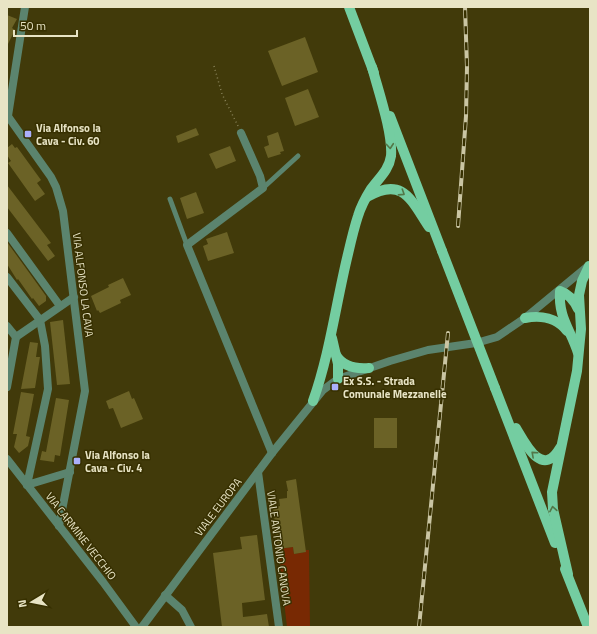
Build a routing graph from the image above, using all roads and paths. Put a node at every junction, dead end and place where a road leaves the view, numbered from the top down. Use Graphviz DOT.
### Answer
graph roads {
  1 [pos="24,7"];
  2 [pos="349,7"];
  3 [pos="214,66"];
  4 [pos="372,67"];
  5 [pos="7,116"];
  6 [pos="241,133"];
  7 [pos="298,156"];
  8 [pos="263,188"];
  9 [pos="366,198"];
  10 [pos="170,199"];
  11 [pos="7,233"];
  12 [pos="187,245"];
  13 [pos="440,246"];
  14 [pos="589,265"];
  15 [pos="7,276"];
  16 [pos="560,291"];
  17 [pos="74,297"];
  18 [pos="60,306"];
  19 [pos="579,310"];
  20 [pos="525,318"];
  21 [pos="40,320"];
  22 [pos="7,326"];
  23 [pos="569,334"];
  24 [pos="16,337"];
  25 [pos="331,355"];
  26 [pos="579,357"];
  27 [pos="369,368"];
  28 [pos="338,379"];
  29 [pos="7,387"];
  30 [pos="313,401"];
  31 [pos="501,404"];
  32 [pos="563,443"];
  33 [pos="272,453"];
  34 [pos="7,459"];
  35 [pos="70,472"];
  36 [pos="258,472"];
  37 [pos="27,485"];
  38 [pos="59,526"];
  39 [pos="568,574"];
  40 [pos="166,595"];
  41 [pos="136,627"];
  42 [pos="142,627"];
  43 [pos="191,627"];
  44 [pos="279,627"];
  45 [pos="588,627"];
  1 -- 5 [label="street"];
  2 -- 4 [label="main road"];
  3 -- 6 [label="path"];
  4 -- 9 [label="main road, one-way"];
  4 -- 13 [label="main road"];
  5 -- 17 [label="street, VIA ALFONSO LA CAVA"];
  6 -- 8 [label="street"];
  7 -- 8 [label="lane"];
  8 -- 12 [label="street"];
  9 -- 13 [label="main road, one-way"];
  9 -- 25 [label="main road"];
  10 -- 12 [label="lane"];
  11 -- 18 [label="street"];
  12 -- 33 [label="street"];
  13 -- 31 [label="main road, bridge"];
  14 -- 16 [label="street, VIALE EUROPA"];
  14 -- 19 [label="main road"];
  15 -- 21 [label="street"];
  16 -- 19 [label="main road"];
  16 -- 20 [label="street, VIALE EUROPA"];
  16 -- 23 [label="main road"];
  17 -- 18 [label="street"];
  17 -- 35 [label="street, VIA ALFONSO LA CAVA"];
  18 -- 21 [label="street"];
  19 -- 26 [label="main road"];
  20 -- 23 [label="main road"];
  20 -- 27 [label="street, VIALE EUROPA"];
  21 -- 24 [label="street"];
  21 -- 37 [label="street"];
  22 -- 24 [label="street"];
  23 -- 26 [label="main road"];
  24 -- 29 [label="street"];
  25 -- 27 [label="main road"];
  25 -- 28 [label="main road"];
  25 -- 30 [label="main road"];
  26 -- 32 [label="main road"];
  27 -- 28 [label="street, VIALE EUROPA"];
  28 -- 30 [label="street, VIALE EUROPA"];
  30 -- 33 [label="street, VIALE EUROPA"];
  32 -- 31 [label="main road, one-way"];
  31 -- 39 [label="main road"];
  39 -- 32 [label="main road, one-way"];
  33 -- 36 [label="street, VIALE EUROPA"];
  34 -- 37 [label="street, VIA CARMINE VECCHIO"];
  35 -- 37 [label="street"];
  35 -- 38 [label="street, VIA ALFONSO LA CAVA"];
  36 -- 40 [label="street, VIALE EUROPA"];
  36 -- 44 [label="street, VIALE ANTONIO CANOVA"];
  37 -- 38 [label="street, VIA CARMINE VECCHIO"];
  38 -- 41 [label="street, VIA CARMINE VECCHIO"];
  39 -- 45 [label="main road"];
  40 -- 42 [label="street, VIALE EUROPA"];
  40 -- 43 [label="street"];
}
